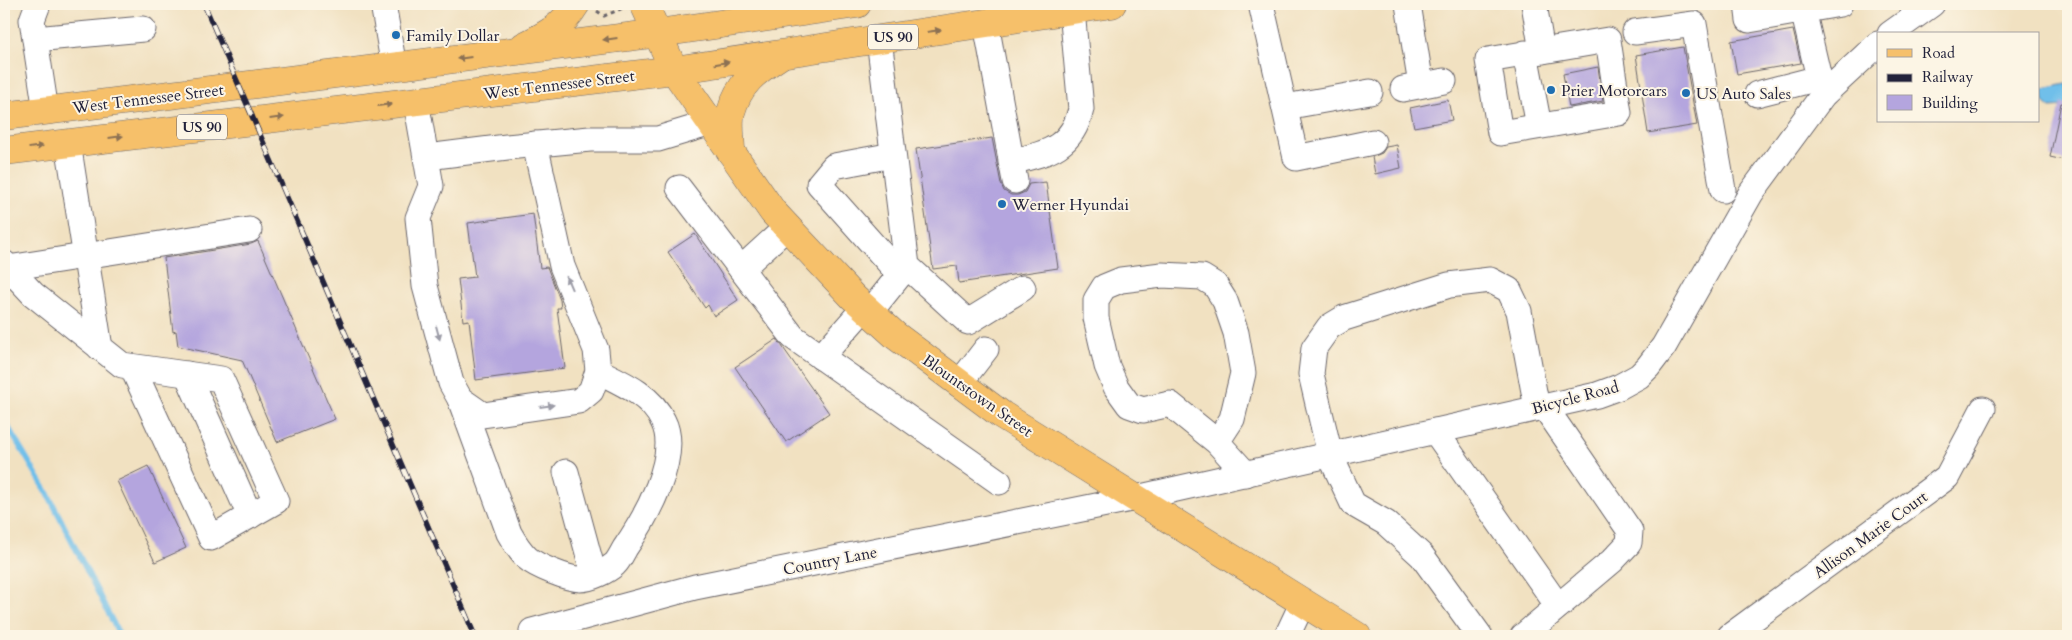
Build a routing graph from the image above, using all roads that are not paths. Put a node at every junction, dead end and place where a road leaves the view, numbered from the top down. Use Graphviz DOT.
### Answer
graph roads {
  1 [pos="38,4"];
  2 [pos="384,4"];
  3 [pos="857,4"];
  4 [pos="1112,4"];
  5 [pos="1261,4"];
  6 [pos="1408,4"];
  7 [pos="1534,4"];
  8 [pos="1747,4"];
  9 [pos="1840,4"];
  10 [pos="1932,4"];
  11 [pos="583,6"];
  12 [pos="634,6"];
  13 [pos="788,9"];
  14 [pos="1072,10"];
  15 [pos="1803,10"];
  16 [pos="1678,15"];
  17 [pos="986,24"];
  18 [pos="143,29"];
  19 [pos="1635,32"];
  20 [pos="1893,32"];
  21 [pos="659,33"];
  22 [pos="880,39"];
  23 [pos="35,40"];
  24 [pos="1877,45"];
  25 [pos="512,52"];
  26 [pos="1534,52"];
  27 [pos="782,54"];
  28 [pos="394,67"];
  29 [pos="674,70"];
  30 [pos="1423,85"];
  31 [pos="1821,87"];
  32 [pos="1370,92"];
  33 [pos="1757,94"];
  34 [pos="416,101"];
  35 [pos="1285,107"];
  36 [pos="46,111"];
  37 [pos="6,118"];
  38 [pos="711,123"];
  39 [pos="1540,126"];
  40 [pos="1373,142"];
  41 [pos="68,143"];
  42 [pos="535,144"];
  43 [pos="4,151"];
  44 [pos="731,152"];
  45 [pos="893,155"];
  46 [pos="427,157"];
  47 [pos="679,188"];
  48 [pos="1723,190"];
  49 [pos="787,227"];
  50 [pos="249,230"];
  51 [pos="85,256"];
  52 [pos="6,266"];
  53 [pos="741,269"];
  54 [pos="904,271"];
  55 [pos="1023,288"];
  56 [pos="867,310"];
  57 [pos="100,348"];
  58 [pos="986,350"];
  59 [pos="821,357"];
  60 [pos="132,367"];
  61 [pos="598,371"];
  62 [pos="959,384"];
  63 [pos="460,399"];
  64 [pos="1541,407"];
  65 [pos="1983,409"];
  66 [pos="1435,431"];
  67 [pos="1217,442"];
  68 [pos="1330,455"];
  69 [pos="566,472"];
  70 [pos="1246,474"];
  71 [pos="999,482"];
  72 [pos="1136,498"];
  73 [pos="594,575"];
  74 [pos="1303,602"];
  75 [pos="1558,606"];
  76 [pos="535,636"];
  77 [pos="1287,636"];
  78 [pos="1358,636"];
  79 [pos="1480,636"];
  80 [pos="1523,636"];
  81 [pos="1730,636"];
  1 -- 23 [label="street"];
  2 -- 28 [label="street"];
  3 -- 13 [label="main road, West Tennessee Street / US 90"];
  4 -- 14 [label="main road, West Tennessee Street / US 90"];
  5 -- 35 [label="street"];
  6 -- 30 [label="street"];
  7 -- 26 [label="street"];
  8 -- 15 [label="street"];
  9 -- 15 [label="street"];
  10 -- 20 [label="street"];
  11 -- 25 [label="main road"];
  12 -- 21 [label="main road, Blountstown Street"];
  13 -- 21 [label="main road, West Tennessee Street / US 90"];
  14 -- 17 [label="main road, West Tennessee Street / US 90"];
  14 -- 17 [label="street"];
  15 -- 31 [label="street"];
  16 -- 19 [label="street"];
  16 -- 48 [label="street"];
  22 -- 17 [label="main road, West Tennessee Street / US 90, one-way"];
  18 -- 23 [label="street"];
  21 -- 25 [label="main road, West Tennessee Street / US 90, one-way"];
  21 -- 29 [label="main road, Blountstown Street"];
  22 -- 27 [label="main road, West Tennessee Street / US 90"];
  22 -- 45 [label="street"];
  23 -- 36 [label="street"];
  24 -- 31 [label="street, Bicycle Road"];
  25 -- 28 [label="main road, West Tennessee Street / US 90, one-way"];
  26 -- 39 [label="street"];
  26 -- 39 [label="street"];
  26 -- 39 [label="street"];
  29 -- 27 [label="main road, West Tennessee Street / US 90, one-way"];
  27 -- 44 [label="main road"];
  28 -- 36 [label="main road, West Tennessee Street / US 90"];
  29 -- 34 [label="main road, West Tennessee Street / US 90"];
  29 -- 38 [label="main road, Blountstown Street"];
  31 -- 33 [label="street"];
  31 -- 64 [label="street, Bicycle Road"];
  32 -- 35 [label="street"];
  41 -- 34 [label="main road, West Tennessee Street / US 90, one-way"];
  34 -- 46 [label="street"];
  35 -- 40 [label="street"];
  36 -- 37 [label="main road, West Tennessee Street / US 90"];
  38 -- 42 [label="street"];
  38 -- 44 [label="main road, Blountstown Street"];
  43 -- 41 [label="main road, West Tennessee Street / US 90, one-way"];
  41 -- 51 [label="street"];
  42 -- 46 [label="street"];
  61 -- 42 [label="street, one-way"];
  44 -- 49 [label="main road, Blountstown Street"];
  45 -- 54 [label="street"];
  45 -- 54 [label="street"];
  46 -- 63 [label="street, one-way"];
  47 -- 53 [label="street"];
  49 -- 53 [label="street"];
  49 -- 56 [label="main road, Blountstown Street"];
  50 -- 51 [label="street"];
  51 -- 52 [label="street"];
  51 -- 57 [label="street"];
  52 -- 57 [label="street"];
  53 -- 59 [label="street"];
  54 -- 55 [label="street"];
  54 -- 56 [label="street"];
  56 -- 59 [label="street"];
  56 -- 62 [label="main road, Blountstown Street"];
  57 -- 60 [label="street"];
  58 -- 62 [label="street"];
  59 -- 71 [label="street"];
  60 -- 60 [label="street"];
  63 -- 61 [label="street, one-way"];
  61 -- 73 [label="street"];
  62 -- 72 [label="main road, Blountstown Street"];
  63 -- 73 [label="street"];
  64 -- 66 [label="street, Bicycle Road"];
  64 -- 68 [label="street"];
  64 -- 75 [label="street"];
  65 -- 81 [label="street, Allison Marie Court"];
  66 -- 68 [label="street, Bicycle Road"];
  66 -- 75 [label="street"];
  67 -- 67 [label="street"];
  67 -- 70 [label="street"];
  68 -- 70 [label="street, Bicycle Road"];
  68 -- 79 [label="street"];
  69 -- 73 [label="street"];
  70 -- 72 [label="street, Bicycle Road"];
  72 -- 74 [label="main road, Blountstown Street"];
  72 -- 76 [label="street, Country Lane"];
  74 -- 77 [label="street"];
  74 -- 78 [label="main road, Blountstown Street"];
  75 -- 80 [label="street"];
}
